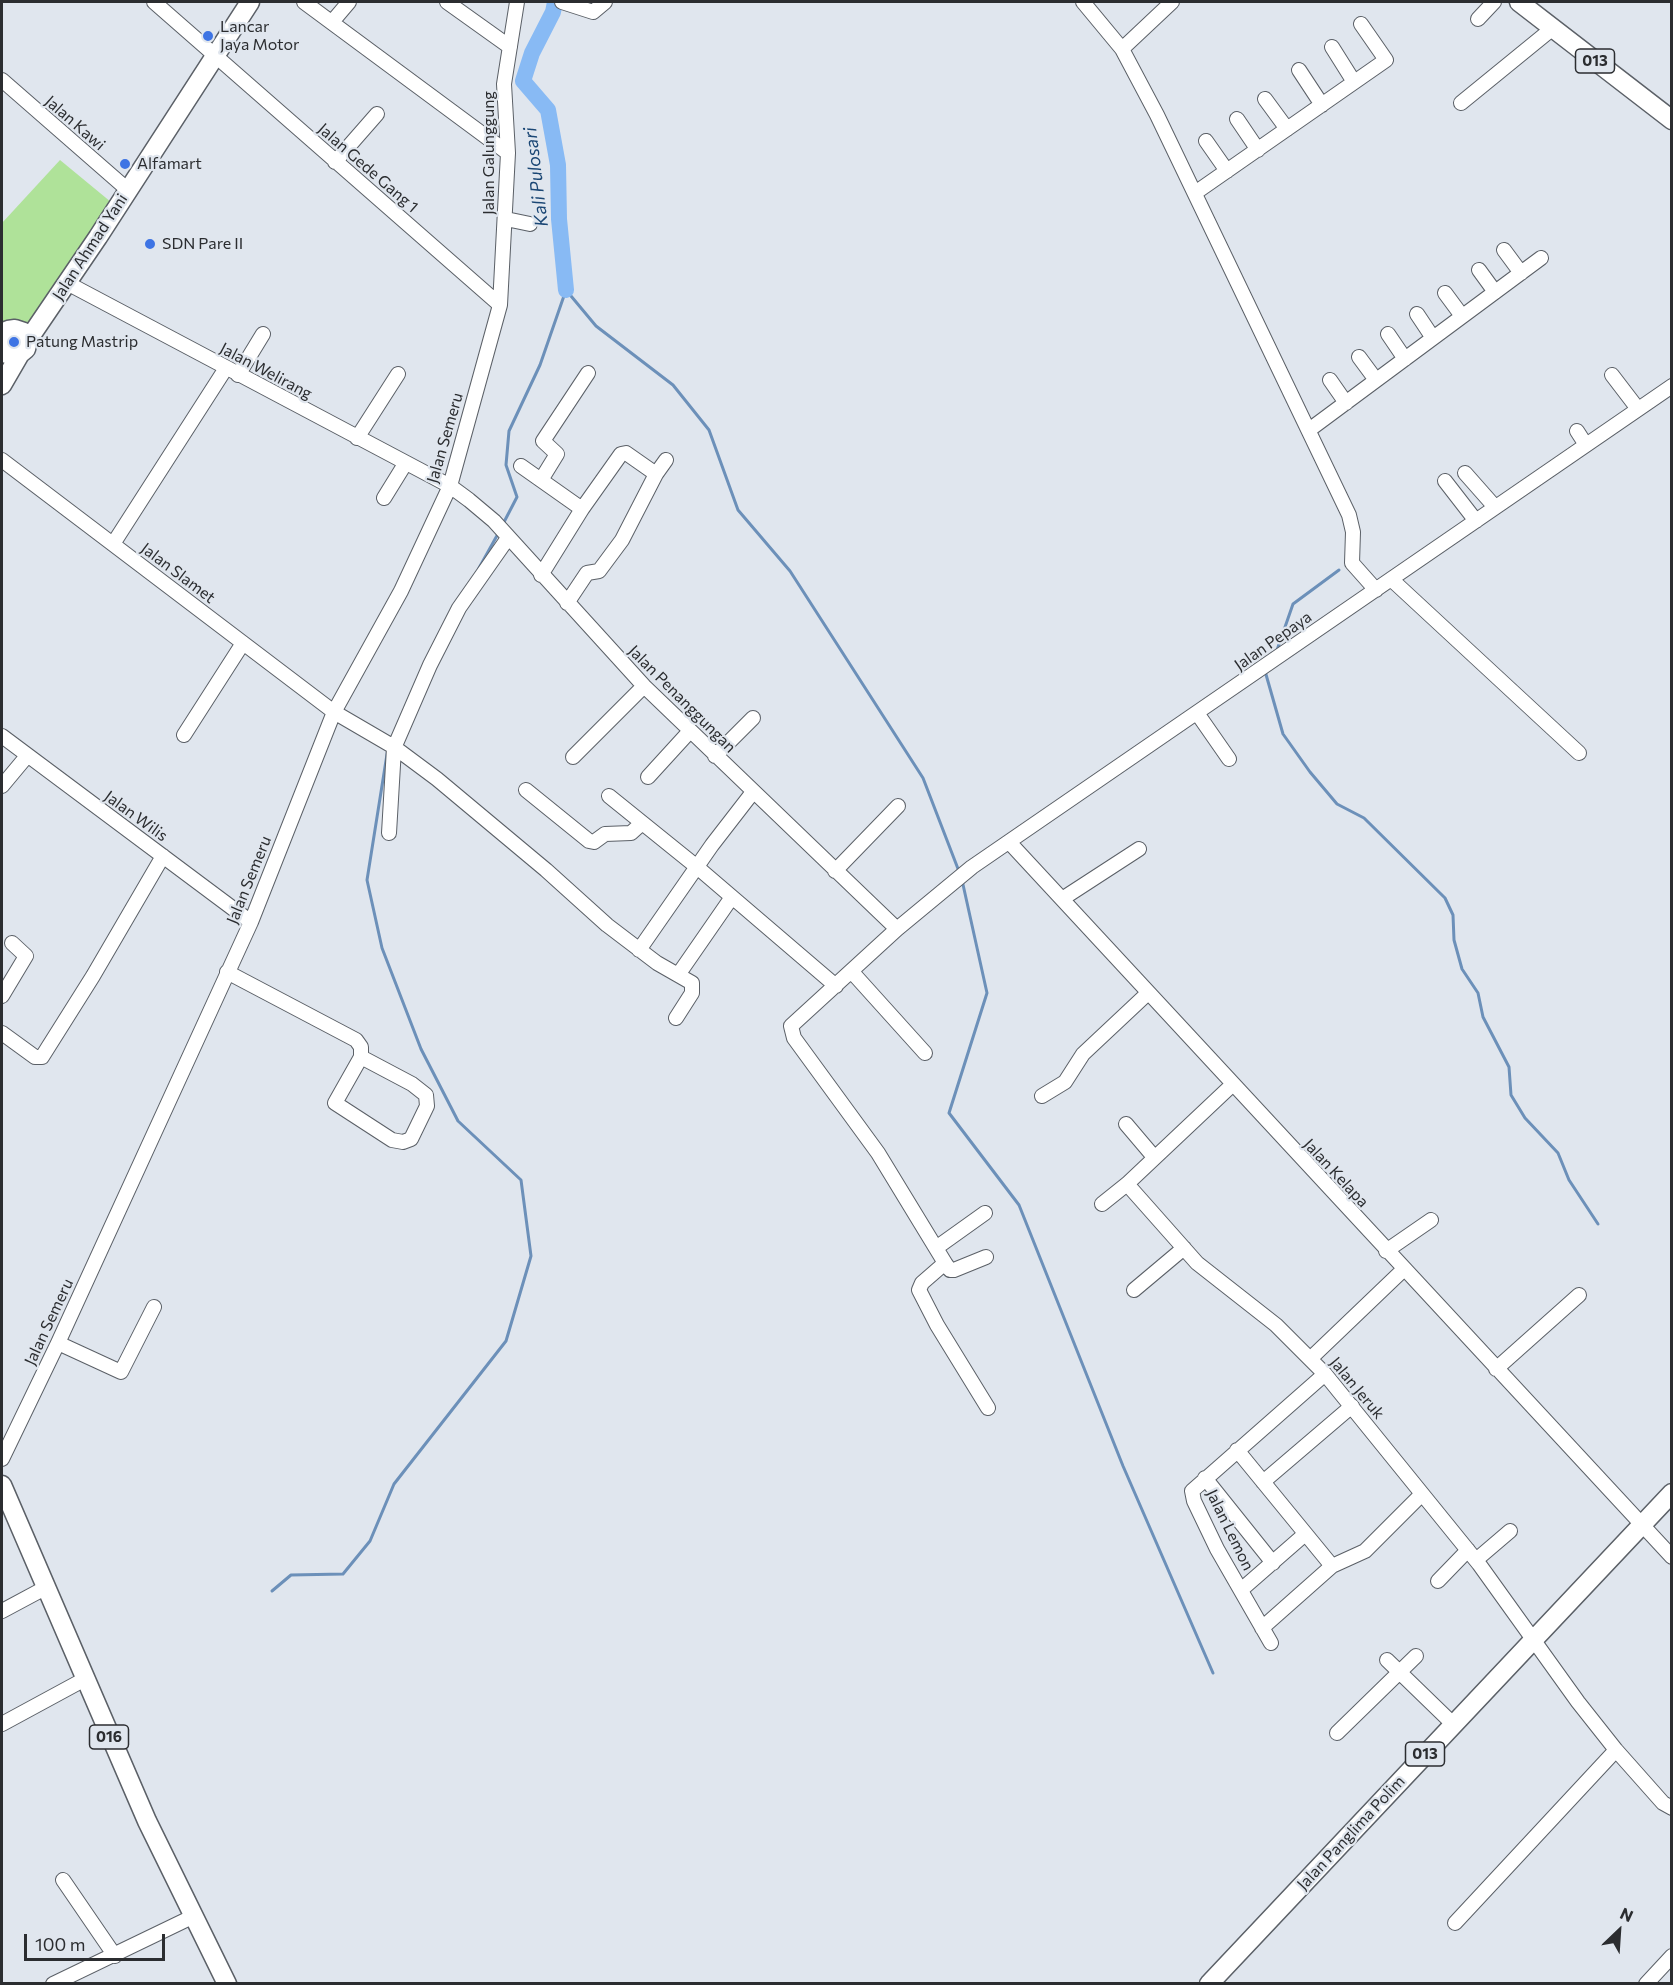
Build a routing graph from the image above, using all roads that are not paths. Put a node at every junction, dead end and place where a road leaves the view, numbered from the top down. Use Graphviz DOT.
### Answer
graph roads {
  1 [pos="154,2"];
  2 [pos="249,2"];
  3 [pos="304,2"];
  4 [pos="350,2"];
  5 [pos="447,2"];
  6 [pos="517,2"];
  7 [pos="605,2"];
  8 [pos="1083,2"];
  9 [pos="1172,2"];
  10 [pos="1494,2"];
  11 [pos="1519,2"];
  12 [pos="565,3"];
  13 [pos="1478,19"];
  14 [pos="332,22"];
  15 [pos="1361,24"];
  16 [pos="1552,28"];
  17 [pos="510,47"];
  18 [pos="1332,47"];
  19 [pos="1122,49"];
  20 [pos="214,56"];
  21 [pos="1299,70"];
  22 [pos="2,80"];
  23 [pos="1354,82"];
  24 [pos="1264,99"];
  25 [pos="1461,103"];
  26 [pos="1322,105"];
  27 [pos="377,114"];
  28 [pos="1237,119"];
  29 [pos="1671,120"];
  30 [pos="1287,129"];
  31 [pos="1206,141"];
  32 [pos="1258,150"];
  33 [pos="508,153"];
  34 [pos="335,162"];
  35 [pos="1227,171"];
  36 [pos="128,190"];
  37 [pos="1195,193"];
  38 [pos="506,219"];
  39 [pos="530,224"];
  40 [pos="1504,250"];
  41 [pos="1541,258"];
  42 [pos="1479,270"];
  43 [pos="1521,273"];
  44 [pos="68,283"];
  45 [pos="1495,292"];
  46 [pos="1445,293"];
  47 [pos="500,304"];
  48 [pos="1417,314"];
  49 [pos="1462,316"];
  50 [pos="263,334"];
  51 [pos="1388,334"];
  52 [pos="2,337"];
  53 [pos="1433,338"];
  54 [pos="24,347"];
  55 [pos="1359,357"];
  56 [pos="1405,359"];
  57 [pos="232,371"];
  58 [pos="588,373"];
  59 [pos="398,374"];
  60 [pos="1612,375"];
  61 [pos="1330,380"];
  62 [pos="1376,380"];
  63 [pos="2,385"];
  64 [pos="1671,386"];
  65 [pos="1346,403"];
  66 [pos="1638,409"];
  67 [pos="1309,430"];
  68 [pos="1577,431"];
  69 [pos="357,438"];
  70 [pos="1586,445"];
  71 [pos="2,460"];
  72 [pos="666,460"];
  73 [pos="405,464"];
  74 [pos="521,466"];
  75 [pos="1465,473"];
  76 [pos="656,474"];
  77 [pos="542,480"];
  78 [pos="1445,481"];
  79 [pos="450,486"];
  80 [pos="384,498"];
  81 [pos="1495,507"];
  82 [pos="582,509"];
  83 [pos="1476,520"];
  84 [pos="507,536"];
  85 [pos="113,544"];
  86 [pos="541,575"];
  87 [pos="1391,579"];
  88 [pos="1376,590"];
  89 [pos="567,603"];
  90 [pos="243,643"];
  91 [pos="644,686"];
  92 [pos="334,712"];
  93 [pos="1197,713"];
  94 [pos="753,718"];
  95 [pos="690,731"];
  96 [pos="184,735"];
  97 [pos="2,736"];
  98 [pos="390,746"];
  99 [pos="1580,753"];
  100 [pos="27,756"];
  101 [pos="715,756"];
  102 [pos="573,757"];
  103 [pos="1229,759"];
  104 [pos="648,777"];
  105 [pos="2,786"];
  106 [pos="526,790"];
  107 [pos="753,792"];
  108 [pos="609,796"];
  109 [pos="898,806"];
  110 [pos="642,823"];
  111 [pos="389,833"];
  112 [pos="1009,842"];
  113 [pos="1139,849"];
  114 [pos="163,856"];
  115 [pos="697,867"];
  116 [pos="835,871"];
  117 [pos="732,897"];
  118 [pos="1062,899"];
  119 [pos="251,922"];
  120 [pos="897,929"];
  121 [pos="12,943"];
  122 [pos="639,950"];
  123 [pos="227,972"];
  124 [pos="852,972"];
  125 [pos="678,975"];
  126 [pos="836,986"];
  127 [pos="1148,993"];
  128 [pos="2,996"];
  129 [pos="676,1018"];
  130 [pos="2,1033"];
  131 [pos="925,1053"];
  132 [pos="361,1057"];
  133 [pos="1232,1085"];
  134 [pos="1042,1096"];
  135 [pos="1126,1124"];
  136 [pos="1154,1157"];
  137 [pos="1127,1184"];
  138 [pos="1102,1204"];
  139 [pos="986,1213"];
  140 [pos="1431,1221"];
  141 [pos="936,1248"];
  142 [pos="1184,1248"];
  143 [pos="1386,1251"];
  144 [pos="987,1257"];
  145 [pos="945,1263"];
  146 [pos="1403,1270"];
  147 [pos="1134,1290"];
  148 [pos="1579,1295"];
  149 [pos="154,1307"];
  150 [pos="58,1343"];
  151 [pos="1310,1359"];
  152 [pos="1496,1370"];
  153 [pos="1325,1374"];
  154 [pos="1352,1406"];
  155 [pos="988,1408"];
  156 [pos="1237,1450"];
  157 [pos="2,1459"];
  158 [pos="1205,1478"];
  159 [pos="1263,1482"];
  160 [pos="2,1485"];
  161 [pos="1671,1493"];
  162 [pos="1422,1494"];
  163 [pos="1640,1525"];
  164 [pos="1510,1531"];
  165 [pos="1304,1535"];
  166 [pos="1472,1555"];
  167 [pos="1671,1557"];
  168 [pos="1273,1563"];
  169 [pos="1332,1566"];
  170 [pos="1438,1581"];
  171 [pos="45,1588"];
  172 [pos="1241,1590"];
  173 [pos="2,1611"];
  174 [pos="1262,1628"];
  175 [pos="1534,1638"];
  176 [pos="1271,1643"];
  177 [pos="1416,1656"];
  178 [pos="1387,1660"];
  179 [pos="1399,1671"];
  180 [pos="85,1679"];
  181 [pos="1452,1723"];
  182 [pos="2,1724"];
  183 [pos="1336,1733"];
  184 [pos="1616,1750"];
  185 [pos="1667,1805"];
  186 [pos="63,1880"];
  187 [pos="192,1917"];
  188 [pos="1455,1923"];
  189 [pos="115,1956"];
  190 [pos="1671,1956"];
  191 [pos="53,1983"];
  192 [pos="227,1983"];
  193 [pos="1209,1983"];
  194 [pos="1646,1983"];
  1 -- 20 [label="street, Jalan Gede Gang 1"];
  2 -- 20 [label="main road, Jalan Ahmad Yani"];
  3 -- 14 [label="street"];
  4 -- 14 [label="street"];
  5 -- 17 [label="street"];
  6 -- 17 [label="street, Jalan Galunggung"];
  7 -- 12 [label="street"];
  8 -- 19 [label="street"];
  9 -- 19 [label="street"];
  10 -- 13 [label="street"];
  11 -- 16 [label="main road, 013"];
  14 -- 33 [label="street"];
  15 -- 23 [label="street"];
  16 -- 25 [label="street"];
  16 -- 29 [label="main road, 013"];
  17 -- 33 [label="street, Jalan Galunggung"];
  18 -- 23 [label="street"];
  19 -- 37 [label="street"];
  20 -- 34 [label="street, Jalan Gede Gang 1"];
  20 -- 36 [label="main road, Jalan Ahmad Yani"];
  21 -- 26 [label="street"];
  22 -- 36 [label="street, Jalan Kawi"];
  23 -- 26 [label="street"];
  24 -- 30 [label="street"];
  26 -- 30 [label="street"];
  27 -- 34 [label="street"];
  28 -- 32 [label="street"];
  30 -- 32 [label="street"];
  31 -- 35 [label="street"];
  32 -- 35 [label="street"];
  33 -- 38 [label="street, Jalan Galunggung"];
  34 -- 47 [label="street, Jalan Gede Gang 1"];
  35 -- 37 [label="street"];
  36 -- 44 [label="main road, Jalan Ahmad Yani"];
  37 -- 67 [label="street"];
  38 -- 39 [label="street"];
  38 -- 47 [label="street, Jalan Galunggung"];
  40 -- 43 [label="street"];
  41 -- 43 [label="street"];
  42 -- 45 [label="street"];
  43 -- 45 [label="street"];
  44 -- 54 [label="main road, Jalan Ahmad Yani"];
  44 -- 57 [label="street, Jalan Welirang"];
  45 -- 49 [label="street"];
  46 -- 49 [label="street"];
  47 -- 79 [label="street, Jalan Semeru"];
  48 -- 53 [label="street"];
  49 -- 53 [label="street"];
  50 -- 57 [label="street"];
  51 -- 56 [label="street"];
  52 -- 54 [label="main road"];
  53 -- 56 [label="street"];
  54 -- 63 [label="main road, Jalan Ahmad Yani"];
  55 -- 62 [label="street"];
  56 -- 62 [label="street"];
  57 -- 69 [label="street, Jalan Welirang"];
  57 -- 85 [label="street"];
  58 -- 77 [label="street"];
  59 -- 69 [label="street"];
  60 -- 66 [label="street"];
  61 -- 65 [label="street"];
  62 -- 65 [label="street"];
  64 -- 66 [label="street, Jalan Pepaya"];
  65 -- 67 [label="street"];
  66 -- 70 [label="street, Jalan Pepaya"];
  67 -- 88 [label="street"];
  68 -- 70 [label="street"];
  69 -- 73 [label="street, Jalan Welirang"];
  70 -- 81 [label="street, Jalan Pepaya"];
  71 -- 85 [label="street, Jalan Slamet"];
  72 -- 76 [label="street"];
  73 -- 79 [label="street, Jalan Welirang"];
  73 -- 80 [label="street"];
  74 -- 77 [label="street"];
  75 -- 81 [label="street"];
  76 -- 82 [label="street"];
  76 -- 89 [label="street"];
  77 -- 82 [label="street"];
  78 -- 83 [label="street"];
  79 -- 84 [label="street, Jalan Penanggungan"];
  79 -- 92 [label="street, Jalan Semeru"];
  81 -- 83 [label="street, Jalan Pepaya"];
  82 -- 86 [label="street"];
  83 -- 87 [label="street, Jalan Pepaya"];
  84 -- 86 [label="street, Jalan Penanggungan"];
  84 -- 98 [label="street"];
  85 -- 90 [label="street, Jalan Slamet"];
  86 -- 89 [label="street, Jalan Penanggungan"];
  87 -- 88 [label="street, Jalan Pepaya"];
  87 -- 99 [label="street"];
  88 -- 93 [label="street, Jalan Pepaya"];
  89 -- 91 [label="street, Jalan Penanggungan"];
  90 -- 92 [label="street, Jalan Slamet"];
  90 -- 96 [label="street"];
  91 -- 95 [label="street, Jalan Penanggungan"];
  91 -- 102 [label="street"];
  92 -- 98 [label="street, Jalan Slamet"];
  92 -- 119 [label="street, Jalan Semeru"];
  93 -- 103 [label="street"];
  93 -- 112 [label="street, Jalan Pepaya"];
  94 -- 101 [label="street"];
  95 -- 101 [label="street, Jalan Penanggungan"];
  95 -- 104 [label="street"];
  97 -- 100 [label="street, Jalan Wilis"];
  98 -- 111 [label="street"];
  98 -- 122 [label="street, Jalan Slamet"];
  100 -- 105 [label="street"];
  100 -- 114 [label="street, Jalan Wilis"];
  101 -- 107 [label="street, Jalan Penanggungan"];
  106 -- 110 [label="street"];
  107 -- 115 [label="street"];
  107 -- 116 [label="street, Jalan Penanggungan"];
  108 -- 110 [label="street"];
  109 -- 116 [label="street"];
  110 -- 115 [label="street"];
  112 -- 118 [label="street, Jalan Kelapa"];
  112 -- 120 [label="street, Jalan Pepaya"];
  113 -- 118 [label="street"];
  114 -- 119 [label="street, Jalan Wilis"];
  114 -- 130 [label="street"];
  115 -- 117 [label="street"];
  115 -- 122 [label="street"];
  116 -- 120 [label="street, Jalan Penanggungan"];
  117 -- 125 [label="street"];
  117 -- 126 [label="street"];
  118 -- 127 [label="street, Jalan Kelapa"];
  119 -- 123 [label="street, Jalan Semeru"];
  120 -- 124 [label="street, Jalan Pepaya"];
  121 -- 128 [label="street"];
  122 -- 125 [label="street, Jalan Slamet"];
  123 -- 132 [label="street"];
  123 -- 150 [label="street, Jalan Semeru"];
  124 -- 126 [label="street, Jalan Pepaya"];
  124 -- 131 [label="street"];
  125 -- 129 [label="street"];
  126 -- 141 [label="street, Jalan Pepaya"];
  127 -- 133 [label="street, Jalan Kelapa"];
  127 -- 134 [label="street"];
  132 -- 132 [label="street"];
  133 -- 136 [label="street"];
  133 -- 143 [label="street, Jalan Kelapa"];
  135 -- 136 [label="street"];
  136 -- 137 [label="street"];
  137 -- 138 [label="street"];
  137 -- 142 [label="street, Jalan Jeruk"];
  139 -- 141 [label="street"];
  140 -- 143 [label="street"];
  141 -- 145 [label="street, Jalan Pepaya"];
  142 -- 147 [label="street"];
  142 -- 151 [label="street, Jalan Jeruk"];
  143 -- 146 [label="street, Jalan Kelapa"];
  144 -- 145 [label="street"];
  145 -- 155 [label="street"];
  146 -- 151 [label="street"];
  146 -- 152 [label="street, Jalan Kelapa"];
  148 -- 152 [label="street"];
  149 -- 150 [label="street"];
  150 -- 157 [label="street, Jalan Semeru"];
  151 -- 153 [label="street, Jalan Jeruk"];
  152 -- 163 [label="street, Jalan Kelapa"];
  153 -- 154 [label="street, Jalan Jeruk"];
  153 -- 156 [label="street, Jalan Lemon"];
  154 -- 159 [label="street"];
  154 -- 162 [label="street, Jalan Jeruk"];
  156 -- 158 [label="street, Jalan Lemon"];
  156 -- 159 [label="street"];
  158 -- 168 [label="street"];
  158 -- 172 [label="street, Jalan Lemon"];
  159 -- 165 [label="street"];
  160 -- 171 [label="main road, 016"];
  161 -- 163 [label="main road, 013"];
  162 -- 166 [label="street, Jalan Jeruk"];
  162 -- 169 [label="street"];
  163 -- 167 [label="street, Jalan Kelapa"];
  163 -- 175 [label="main road, Jalan Panglima Polim / 013"];
  164 -- 166 [label="street"];
  165 -- 168 [label="street"];
  165 -- 169 [label="street"];
  166 -- 170 [label="street"];
  166 -- 175 [label="street, Jalan Jeruk"];
  168 -- 172 [label="street"];
  169 -- 174 [label="street"];
  171 -- 173 [label="street"];
  171 -- 180 [label="main road, 016"];
  172 -- 174 [label="street, Jalan Lemon"];
  174 -- 176 [label="street, Jalan Lemon"];
  175 -- 181 [label="main road, Jalan Panglima Polim / 013"];
  175 -- 184 [label="street, Jalan Jeruk"];
  177 -- 179 [label="street"];
  178 -- 179 [label="street"];
  179 -- 181 [label="street"];
  179 -- 183 [label="street"];
  180 -- 182 [label="street"];
  180 -- 187 [label="main road, 016"];
  181 -- 193 [label="main road, Jalan Panglima Polim / 013"];
  184 -- 185 [label="street, Jalan Jeruk"];
  184 -- 188 [label="street"];
  186 -- 189 [label="street"];
  187 -- 189 [label="street"];
  187 -- 192 [label="main road, 016"];
  189 -- 191 [label="street"];
  190 -- 194 [label="street"];
}
